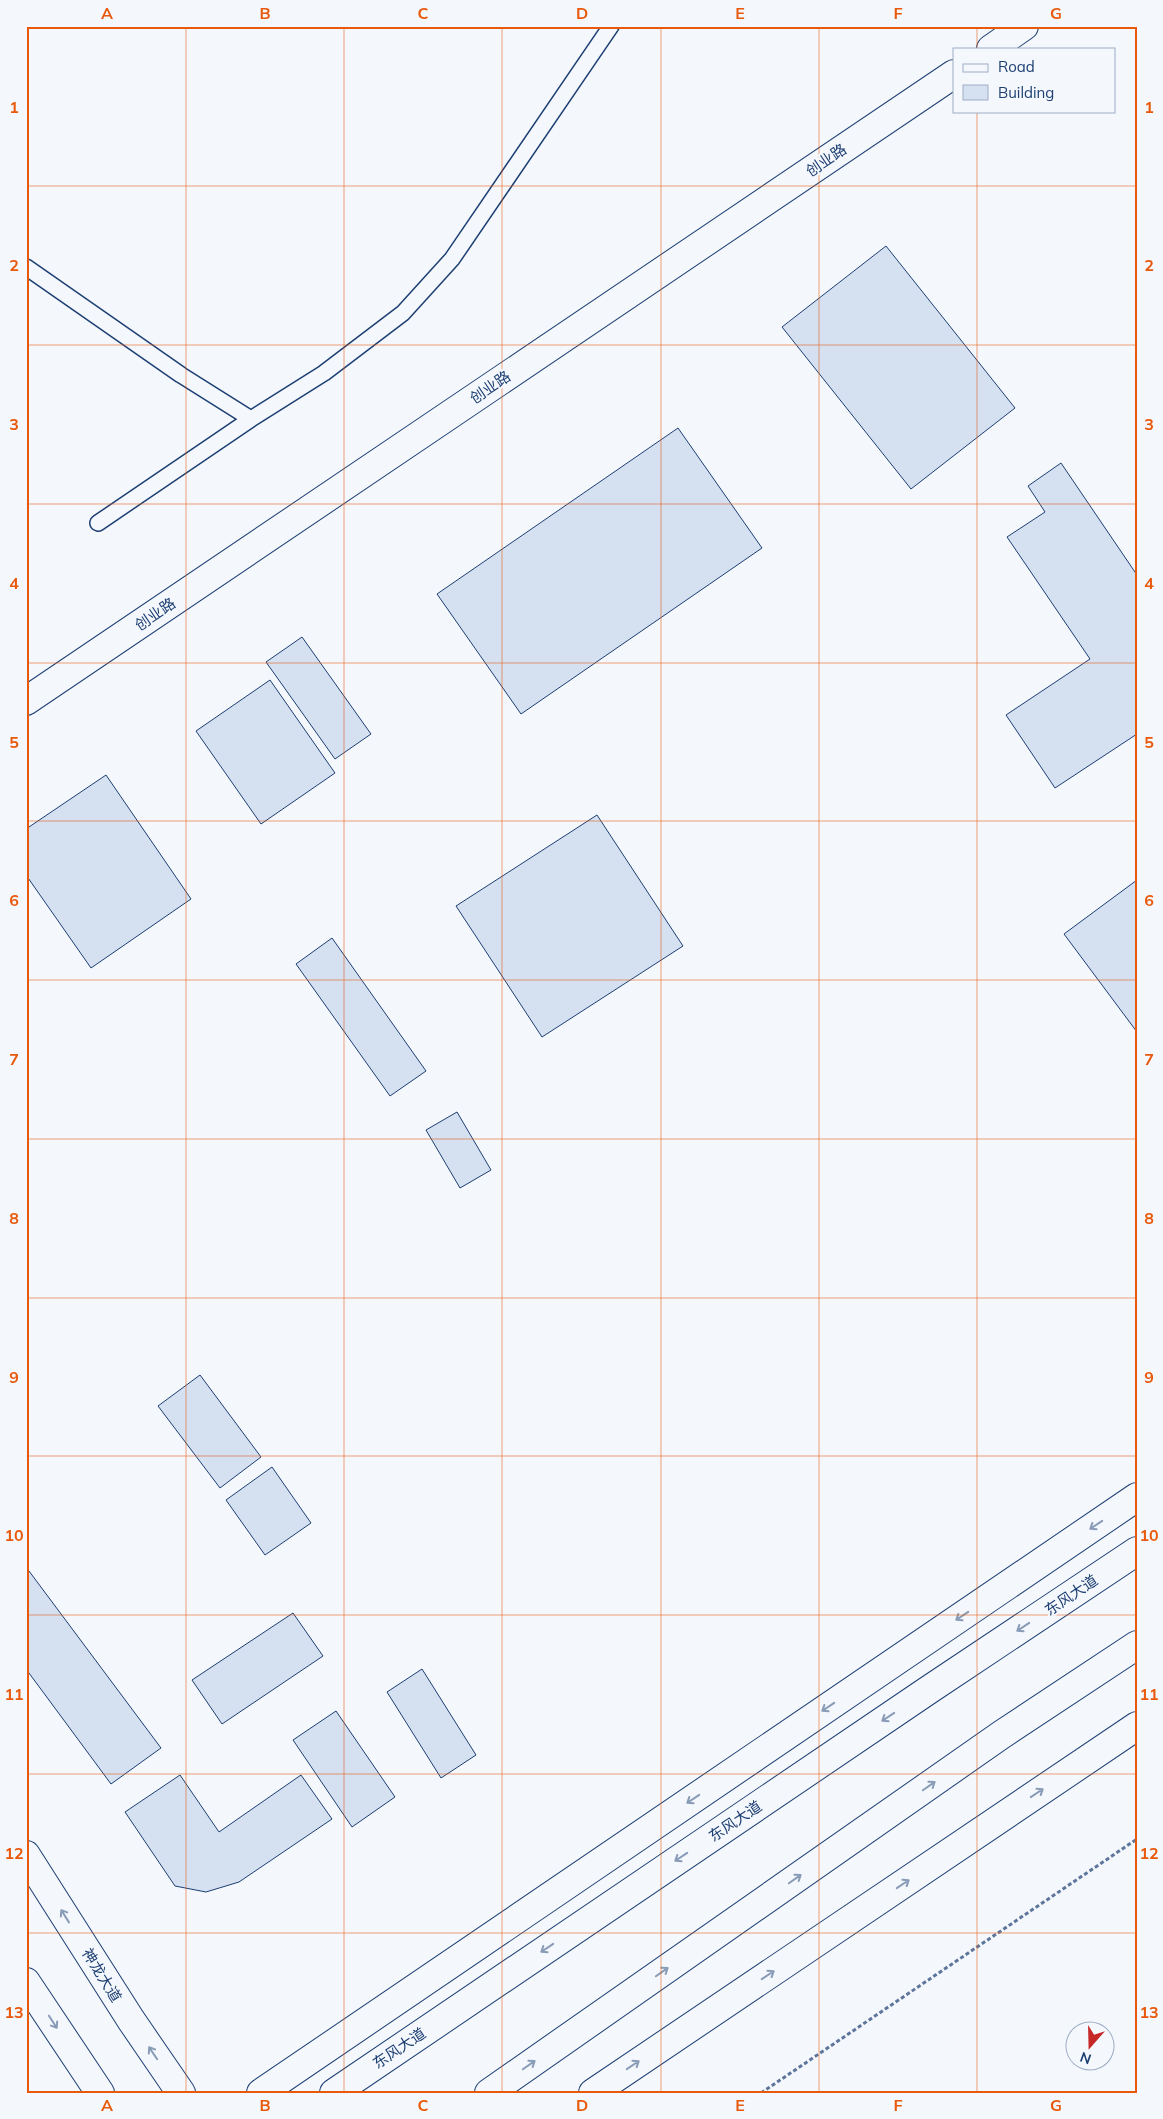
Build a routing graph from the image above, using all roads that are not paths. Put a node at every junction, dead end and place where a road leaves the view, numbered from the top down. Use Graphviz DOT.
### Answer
graph roads {
  1 [pos="611,26"];
  2 [pos="1024,26"];
  3 [pos="992,48"];
  4 [pos="953,75"];
  5 [pos="26,267"];
  6 [pos="251,419"];
  7 [pos="98,523"];
  8 [pos="26,701"];
  9 [pos="1137,1497"];
  10 [pos="1137,1551"];
  11 [pos="1137,1645"];
  12 [pos="1137,1726"];
  13 [pos="26,1855"];
  14 [pos="26,1982"];
  15 [pos="100,2093"];
  16 [pos="181,2093"];
  17 [pos="261,2093"];
  18 [pos="334,2093"];
  19 [pos="489,2093"];
  20 [pos="593,2093"];
  1 -- 6 [label="lane"];
  2 -- 3 [label="main road"];
  4 -- 8 [label="main road, 创业路"];
  5 -- 6 [label="lane"];
  6 -- 7 [label="lane"];
  9 -- 17 [label="main road, one-way"];
  10 -- 18 [label="main road, 东风大道, one-way"];
  19 -- 11 [label="main road, one-way"];
  20 -- 12 [label="main road, one-way"];
  16 -- 13 [label="main road, 神龙大道, one-way"];
  14 -- 15 [label="main road, one-way"];
}
